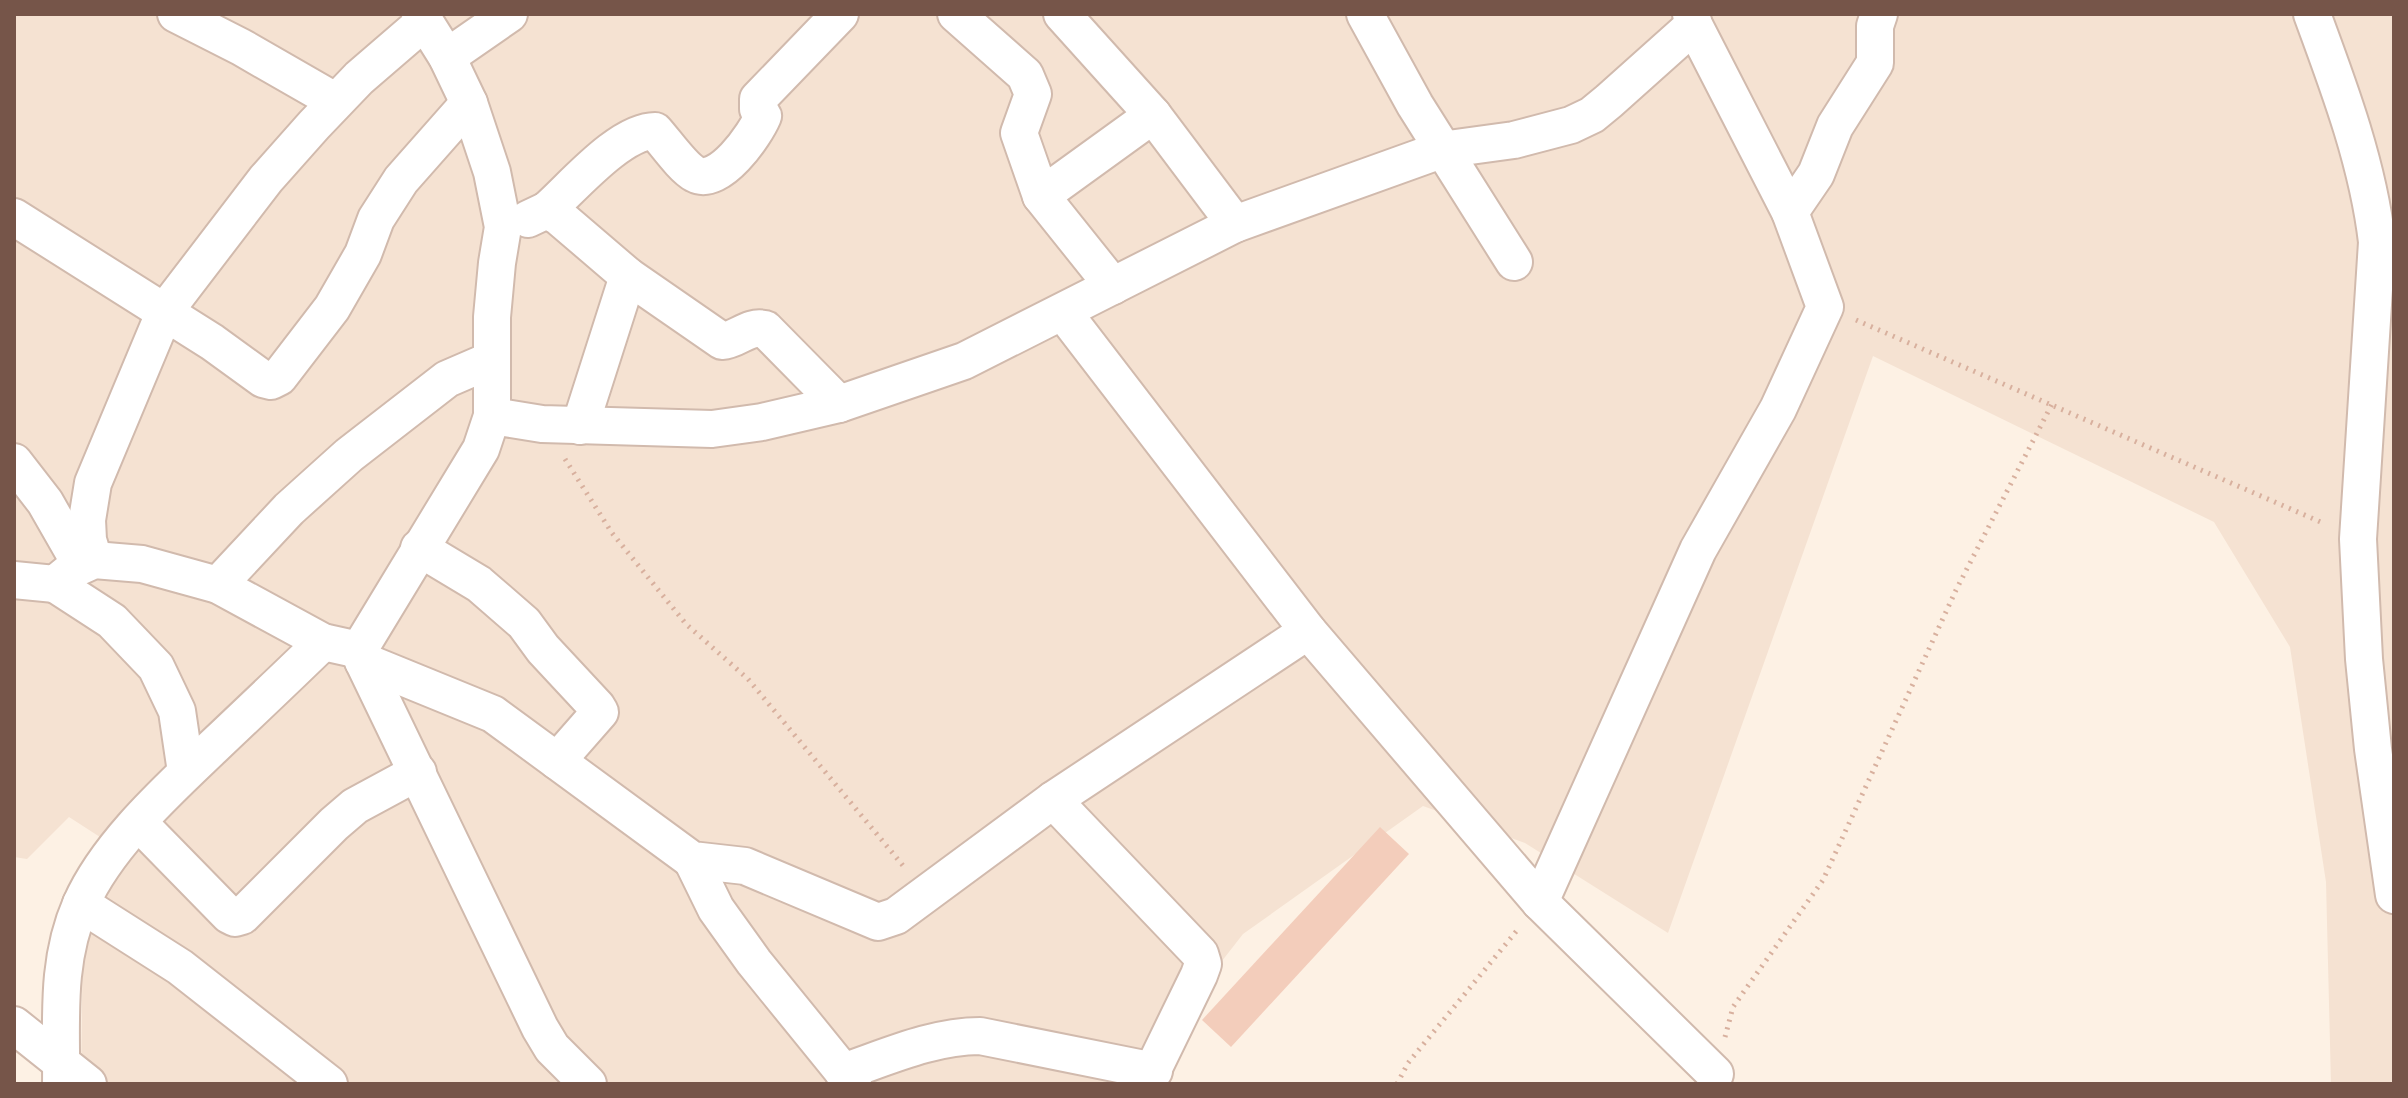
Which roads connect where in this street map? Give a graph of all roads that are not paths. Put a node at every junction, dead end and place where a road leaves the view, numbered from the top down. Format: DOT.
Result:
graph roads {
  1 [pos="176,14"];
  2 [pos="509,14"];
  3 [pos="840,14"];
  4 [pos="956,14"];
  5 [pos="1062,14"];
  6 [pos="1365,14"];
  7 [pos="1879,14"];
  8 [pos="2312,14"];
  9 [pos="422,18"];
  10 [pos="1692,20"];
  11 [pos="447,57"];
  12 [pos="335,101"];
  13 [pos="469,103"];
  14 [pos="1153,115"];
  15 [pos="1441,150"];
  16 [pos="1041,196"];
  17 [pos="547,210"];
  18 [pos="1790,212"];
  19 [pos="14,217"];
  20 [pos="1235,224"];
  21 [pos="503,227"];
  22 [pos="1514,262"];
  23 [pos="628,276"];
  24 [pos="1113,286"];
  25 [pos="165,311"];
  26 [pos="1063,312"];
  27 [pos="491,360"];
  28 [pos="839,404"];
  29 [pos="492,416"];
  30 [pos="580,426"];
  31 [pos="14,462"];
  32 [pos="419,548"];
  33 [pos="77,570"];
  34 [pos="14,580"];
  35 [pos="218,585"];
  36 [pos="1308,631"];
  37 [pos="323,642"];
  38 [pos="361,656"];
  39 [pos="557,761"];
  40 [pos="186,772"];
  41 [pos="418,772"];
  42 [pos="1053,800"];
  43 [pos="138,822"];
  44 [pos="692,860"];
  45 [pos="2394,895"];
  46 [pos="1540,902"];
  47 [pos="81,904"];
  48 [pos="14,1025"];
  49 [pos="61,1072"];
  50 [pos="1715,1074"];
  51 [pos="1150,1077"];
  52 [pos="848,1078"];
  53 [pos="88,1084"];
  54 [pos="329,1084"];
  55 [pos="588,1084"];
  1 -- 12 [label="street"];
  2 -- 11 [label="street"];
  3 -- 17 [label="street"];
  4 -- 16 [label="street"];
  5 -- 14 [label="street"];
  6 -- 15 [label="street"];
  7 -- 18 [label="street"];
  8 -- 45 [label="street"];
  9 -- 11 [label="street"];
  9 -- 12 [label="street"];
  10 -- 15 [label="street"];
  10 -- 18 [label="street"];
  11 -- 13 [label="street"];
  12 -- 25 [label="street"];
  13 -- 21 [label="street"];
  13 -- 25 [label="street"];
  14 -- 16 [label="street"];
  14 -- 20 [label="street"];
  15 -- 20 [label="street"];
  15 -- 22 [label="street"];
  16 -- 24 [label="street"];
  17 -- 21 [label="street"];
  17 -- 23 [label="street"];
  18 -- 46 [label="street"];
  19 -- 25 [label="street"];
  20 -- 24 [label="street"];
  21 -- 27 [label="street"];
  23 -- 28 [label="street"];
  23 -- 30 [label="street"];
  24 -- 26 [label="street"];
  25 -- 33 [label="street"];
  26 -- 28 [label="street"];
  26 -- 36 [label="street"];
  27 -- 29 [label="street"];
  27 -- 35 [label="street"];
  28 -- 30 [label="street"];
  29 -- 30 [label="street"];
  29 -- 32 [label="street"];
  31 -- 33 [label="street"];
  32 -- 38 [label="street"];
  32 -- 39 [label="street"];
  33 -- 34 [label="street"];
  33 -- 35 [label="street"];
  33 -- 40 [label="street"];
  35 -- 37 [label="street"];
  36 -- 42 [label="street"];
  36 -- 46 [label="street"];
  37 -- 38 [label="street"];
  37 -- 40 [label="street"];
  38 -- 39 [label="street"];
  38 -- 41 [label="street"];
  39 -- 44 [label="street"];
  40 -- 43 [label="street"];
  41 -- 43 [label="street"];
  41 -- 55 [label="street"];
  42 -- 44 [label="street"];
  42 -- 51 [label="street"];
  43 -- 47 [label="street"];
  44 -- 52 [label="street"];
  46 -- 50 [label="street"];
  47 -- 49 [label="street"];
  47 -- 54 [label="street"];
  48 -- 49 [label="street"];
  49 -- 53 [label="street"];
  51 -- 52 [label="street"];
}
